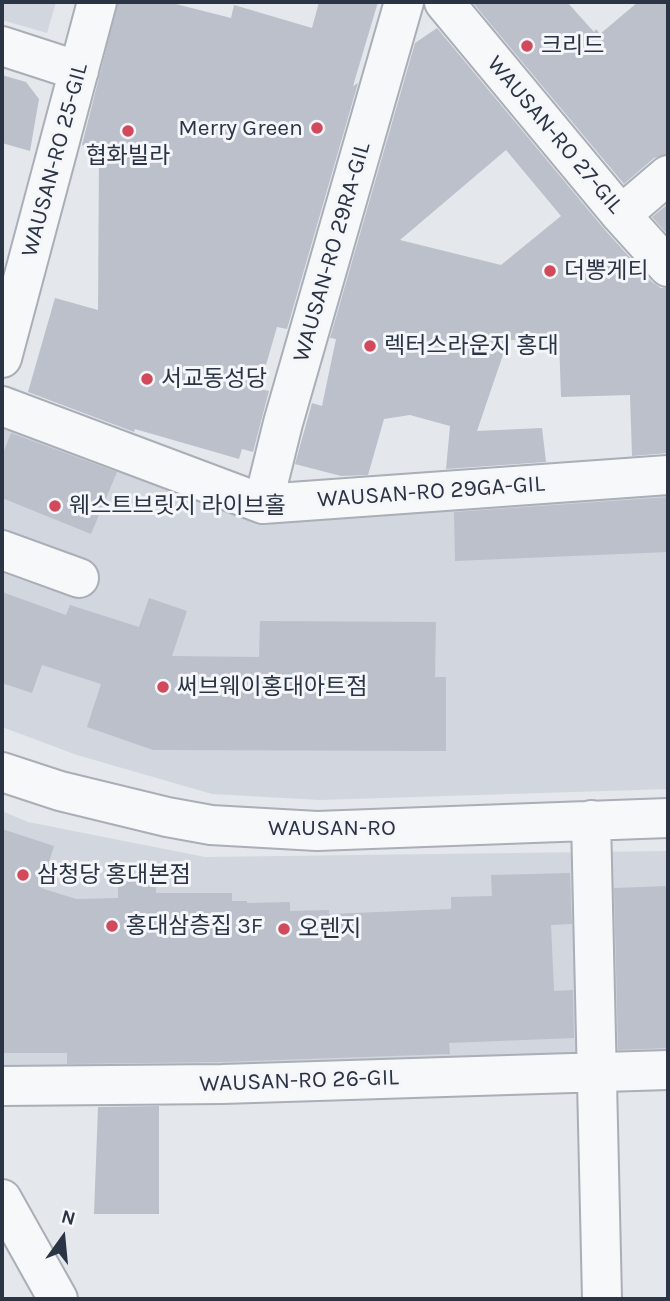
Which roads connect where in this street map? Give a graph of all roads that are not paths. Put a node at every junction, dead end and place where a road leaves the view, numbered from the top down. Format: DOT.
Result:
graph roads {
  1 [pos="97,2"];
  2 [pos="404,2"];
  3 [pos="444,2"];
  4 [pos="2,46"];
  5 [pos="79,71"];
  6 [pos="668,175"];
  7 [pos="621,215"];
  8 [pos="668,267"];
  9 [pos="2,358"];
  10 [pos="2,406"];
  11 [pos="668,475"];
  12 [pos="263,504"];
  13 [pos="2,550"];
  14 [pos="79,578"];
  15 [pos="2,772"];
  16 [pos="668,818"];
  17 [pos="591,820"];
  18 [pos="668,1070"];
  19 [pos="596,1073"];
  20 [pos="2,1086"];
  21 [pos="2,1199"];
  22 [pos="58,1299"];
  23 [pos="602,1299"];
  1 -- 5 [label="street, WAUSAN-RO 25-GIL"];
  2 -- 12 [label="street, WAUSAN-RO 29RA-GIL"];
  3 -- 7 [label="street, WAUSAN-RO 27-GIL"];
  4 -- 5 [label="street"];
  5 -- 9 [label="street, WAUSAN-RO 25-GIL"];
  6 -- 7 [label="street"];
  7 -- 8 [label="street, WAUSAN-RO 27-GIL"];
  10 -- 12 [label="street, WAUSAN-RO 29GA-GIL"];
  11 -- 12 [label="street, WAUSAN-RO 29GA-GIL"];
  13 -- 14 [label="street"];
  15 -- 17 [label="street, WAUSAN-RO"];
  16 -- 17 [label="street, WAUSAN-RO"];
  17 -- 19 [label="street"];
  18 -- 19 [label="street, WAUSAN-RO 26-GIL"];
  19 -- 20 [label="street, WAUSAN-RO 26-GIL"];
  19 -- 23 [label="street"];
  21 -- 22 [label="street"];
}
